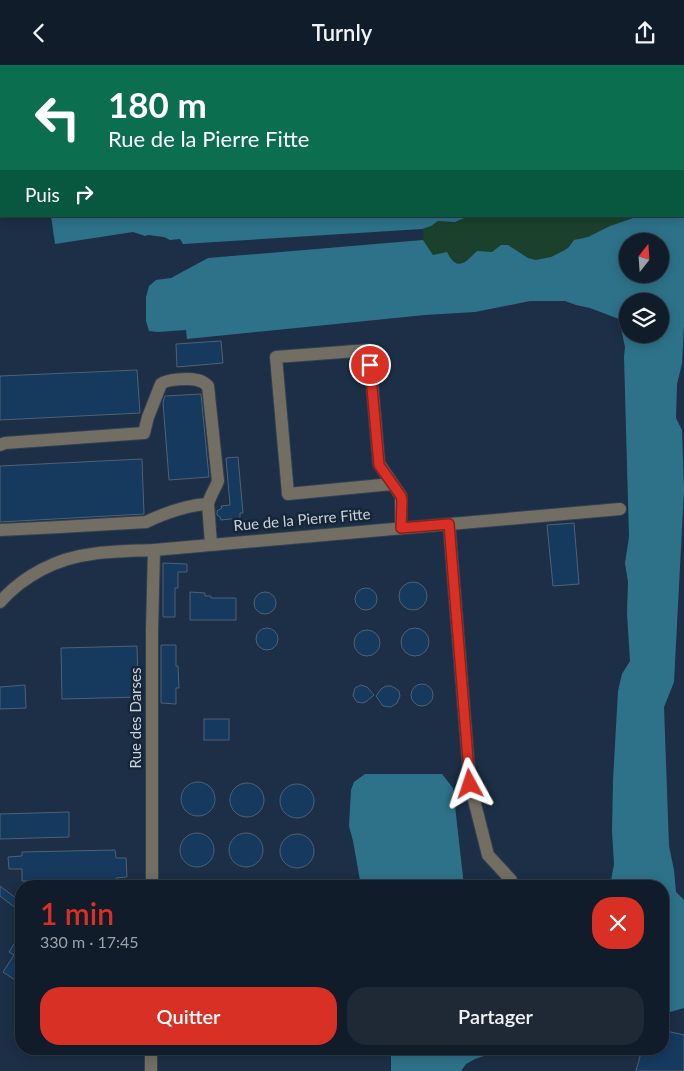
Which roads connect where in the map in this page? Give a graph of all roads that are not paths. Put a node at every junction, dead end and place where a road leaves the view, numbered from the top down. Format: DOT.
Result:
graph roads {
  1 [pos="0,445"];
  2 [pos="392,484"];
  3 [pos="208,504"];
  4 [pos="620,509"];
  5 [pos="449,524"];
  6 [pos="401,528"];
  7 [pos="0,530"];
  8 [pos="211,544"];
  9 [pos="154,550"];
  10 [pos="0,602"];
  11 [pos="152,880"];
  12 [pos="511,880"];
  13 [pos="151,1055"];
  14 [pos="151,1071"];
  1 -- 3 [label="street"];
  2 -- 2 [label="street"];
  2 -- 6 [label="street"];
  3 -- 7 [label="street"];
  3 -- 8 [label="street"];
  4 -- 5 [label="street, Rue de la Pierre Fitte"];
  5 -- 6 [label="street, Rue de la Pierre Fitte"];
  5 -- 12 [label="street"];
  6 -- 8 [label="street, Rue de la Pierre Fitte"];
  8 -- 9 [label="street, Rue de la Pierre Fitte"];
  9 -- 10 [label="street, Rue de la Pierre Fitte"];
  9 -- 11 [label="street, Rue des Darses"];
  13 -- 14 [label="street"];
}
